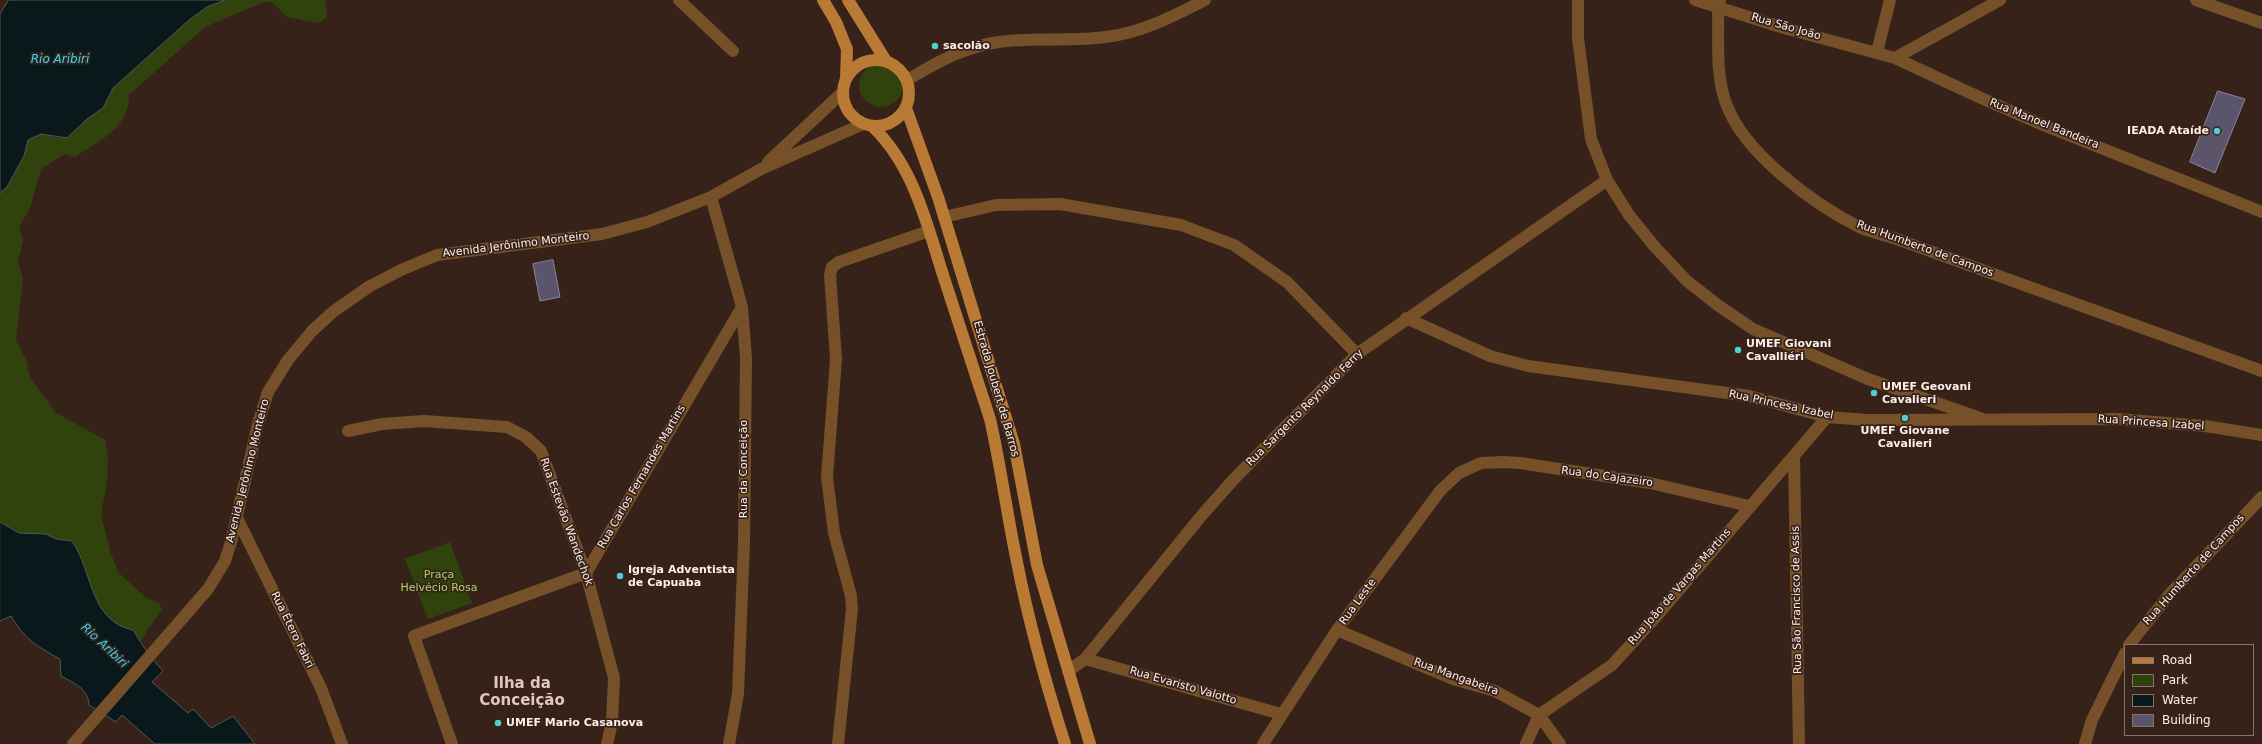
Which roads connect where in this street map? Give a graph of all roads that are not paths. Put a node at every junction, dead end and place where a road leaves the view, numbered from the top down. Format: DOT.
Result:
graph roads {
  1 [pos="679,0"];
  2 [pos="824,0"];
  3 [pos="848,0"];
  4 [pos="1205,0"];
  5 [pos="1578,0"];
  6 [pos="1695,0"];
  7 [pos="1890,0"];
  8 [pos="2000,0"];
  9 [pos="2196,0"];
  10 [pos="1719,3"];
  11 [pos="2262,23"];
  12 [pos="732,51"];
  13 [pos="1877,52"];
  14 [pos="1895,58"];
  15 [pos="886,61"];
  16 [pos="846,79"];
  17 [pos="907,80"];
  18 [pos="842,92"];
  19 [pos="906,108"];
  20 [pos="867,125"];
  21 [pos="761,169"];
  22 [pos="1607,180"];
  23 [pos="711,197"];
  24 [pos="2262,212"];
  25 [pos="944,217"];
  26 [pos="929,231"];
  27 [pos="742,306"];
  28 [pos="1406,318"];
  29 [pos="1356,354"];
  30 [pos="2262,371"];
  31 [pos="1827,416"];
  32 [pos="1989,421"];
  33 [pos="348,431"];
  34 [pos="2262,435"];
  35 [pos="1794,456"];
  36 [pos="1465,470"];
  37 [pos="2262,497"];
  38 [pos="1749,506"];
  39 [pos="237,518"];
  40 [pos="586,573"];
  41 [pos="1337,630"];
  42 [pos="2130,644"];
  43 [pos="2124,655"];
  44 [pos="1085,658"];
  45 [pos="1068,671"];
  46 [pos="1281,714"];
  47 [pos="1539,716"];
  48 [pos="73,744"];
  49 [pos="342,744"];
  50 [pos="452,744"];
  51 [pos="607,744"];
  52 [pos="729,744"];
  53 [pos="838,744"];
  54 [pos="1065,744"];
  55 [pos="1090,744"];
  56 [pos="1263,744"];
  57 [pos="1526,744"];
  58 [pos="1560,744"];
  59 [pos="1799,744"];
  60 [pos="2085,744"];
  1 -- 12 [label="street"];
  2 -- 16 [label="main road"];
  3 -- 15 [label="main road"];
  4 -- 17 [label="street"];
  5 -- 22 [label="street"];
  6 -- 10 [label="street, Rua São João"];
  7 -- 13 [label="street"];
  8 -- 14 [label="street"];
  9 -- 11 [label="street"];
  10 -- 13 [label="street, Rua São João"];
  10 -- 30 [label="street, Rua Humberto de Campos"];
  13 -- 14 [label="street, Rua Manoel Bandeira"];
  14 -- 24 [label="street, Rua Manoel Bandeira"];
  15 -- 16 [label="main road"];
  15 -- 17 [label="main road"];
  16 -- 18 [label="main road"];
  17 -- 19 [label="main road"];
  18 -- 20 [label="main road"];
  18 -- 21 [label="street, Avenida Jerônimo Monteiro"];
  19 -- 20 [label="main road"];
  19 -- 25 [label="main road, Estrada Joubert de Barros"];
  20 -- 21 [label="street, Avenida Jerônimo Monteiro"];
  20 -- 26 [label="main road, Estrada Joubert de Barros"];
  21 -- 23 [label="street, Avenida Jerônimo Monteiro"];
  22 -- 28 [label="street, Rua Sargento Reynaldo Ferry"];
  22 -- 32 [label="street"];
  23 -- 27 [label="street, Rua da Conceição"];
  23 -- 39 [label="street, Avenida Jerônimo Monteiro"];
  25 -- 29 [label="street"];
  25 -- 45 [label="main road, Estrada Joubert de Barros"];
  26 -- 53 [label="street"];
  26 -- 54 [label="main road, Estrada Joubert de Barros"];
  27 -- 40 [label="street, Rua Carlos Fernandes Martins"];
  27 -- 52 [label="street, Rua da Conceição"];
  28 -- 29 [label="street, Rua Sargento Reynaldo Ferry"];
  28 -- 31 [label="street, Rua Princesa Izabel"];
  29 -- 44 [label="street, Rua Sargento Reynaldo Ferry"];
  31 -- 32 [label="street, Rua Princesa Izabel"];
  31 -- 35 [label="street, Rua João de Vargas Martins"];
  32 -- 34 [label="street, Rua Princesa Izabel"];
  33 -- 40 [label="street, Rua Estevão Wandechok"];
  35 -- 38 [label="street, Rua João de Vargas Martins"];
  35 -- 59 [label="street, Rua São Francisco de Assis"];
  36 -- 38 [label="street, Rua do Cajazeiro"];
  36 -- 41 [label="street, Rua Leste"];
  37 -- 42 [label="street, Rua Humberto de Campos"];
  38 -- 47 [label="street, Rua João de Vargas Martins"];
  39 -- 48 [label="street, Avenida Jerônimo Monteiro"];
  39 -- 49 [label="street, Rua Étero Fabri"];
  40 -- 50 [label="street"];
  40 -- 51 [label="street, Rua Estevão Wandechok"];
  41 -- 46 [label="street, Rua Leste"];
  41 -- 47 [label="street, Rua Mangabeira"];
  43 -- 60 [label="street"];
  44 -- 45 [label="street, Rua Sargento Reynaldo Ferry"];
  44 -- 46 [label="street, Rua Evaristo Valotto"];
  45 -- 55 [label="main road, Estrada Joubert de Barros"];
  46 -- 56 [label="street, Rua Leste"];
  47 -- 57 [label="street"];
  47 -- 58 [label="street, Rua Mangabeira"];
}
